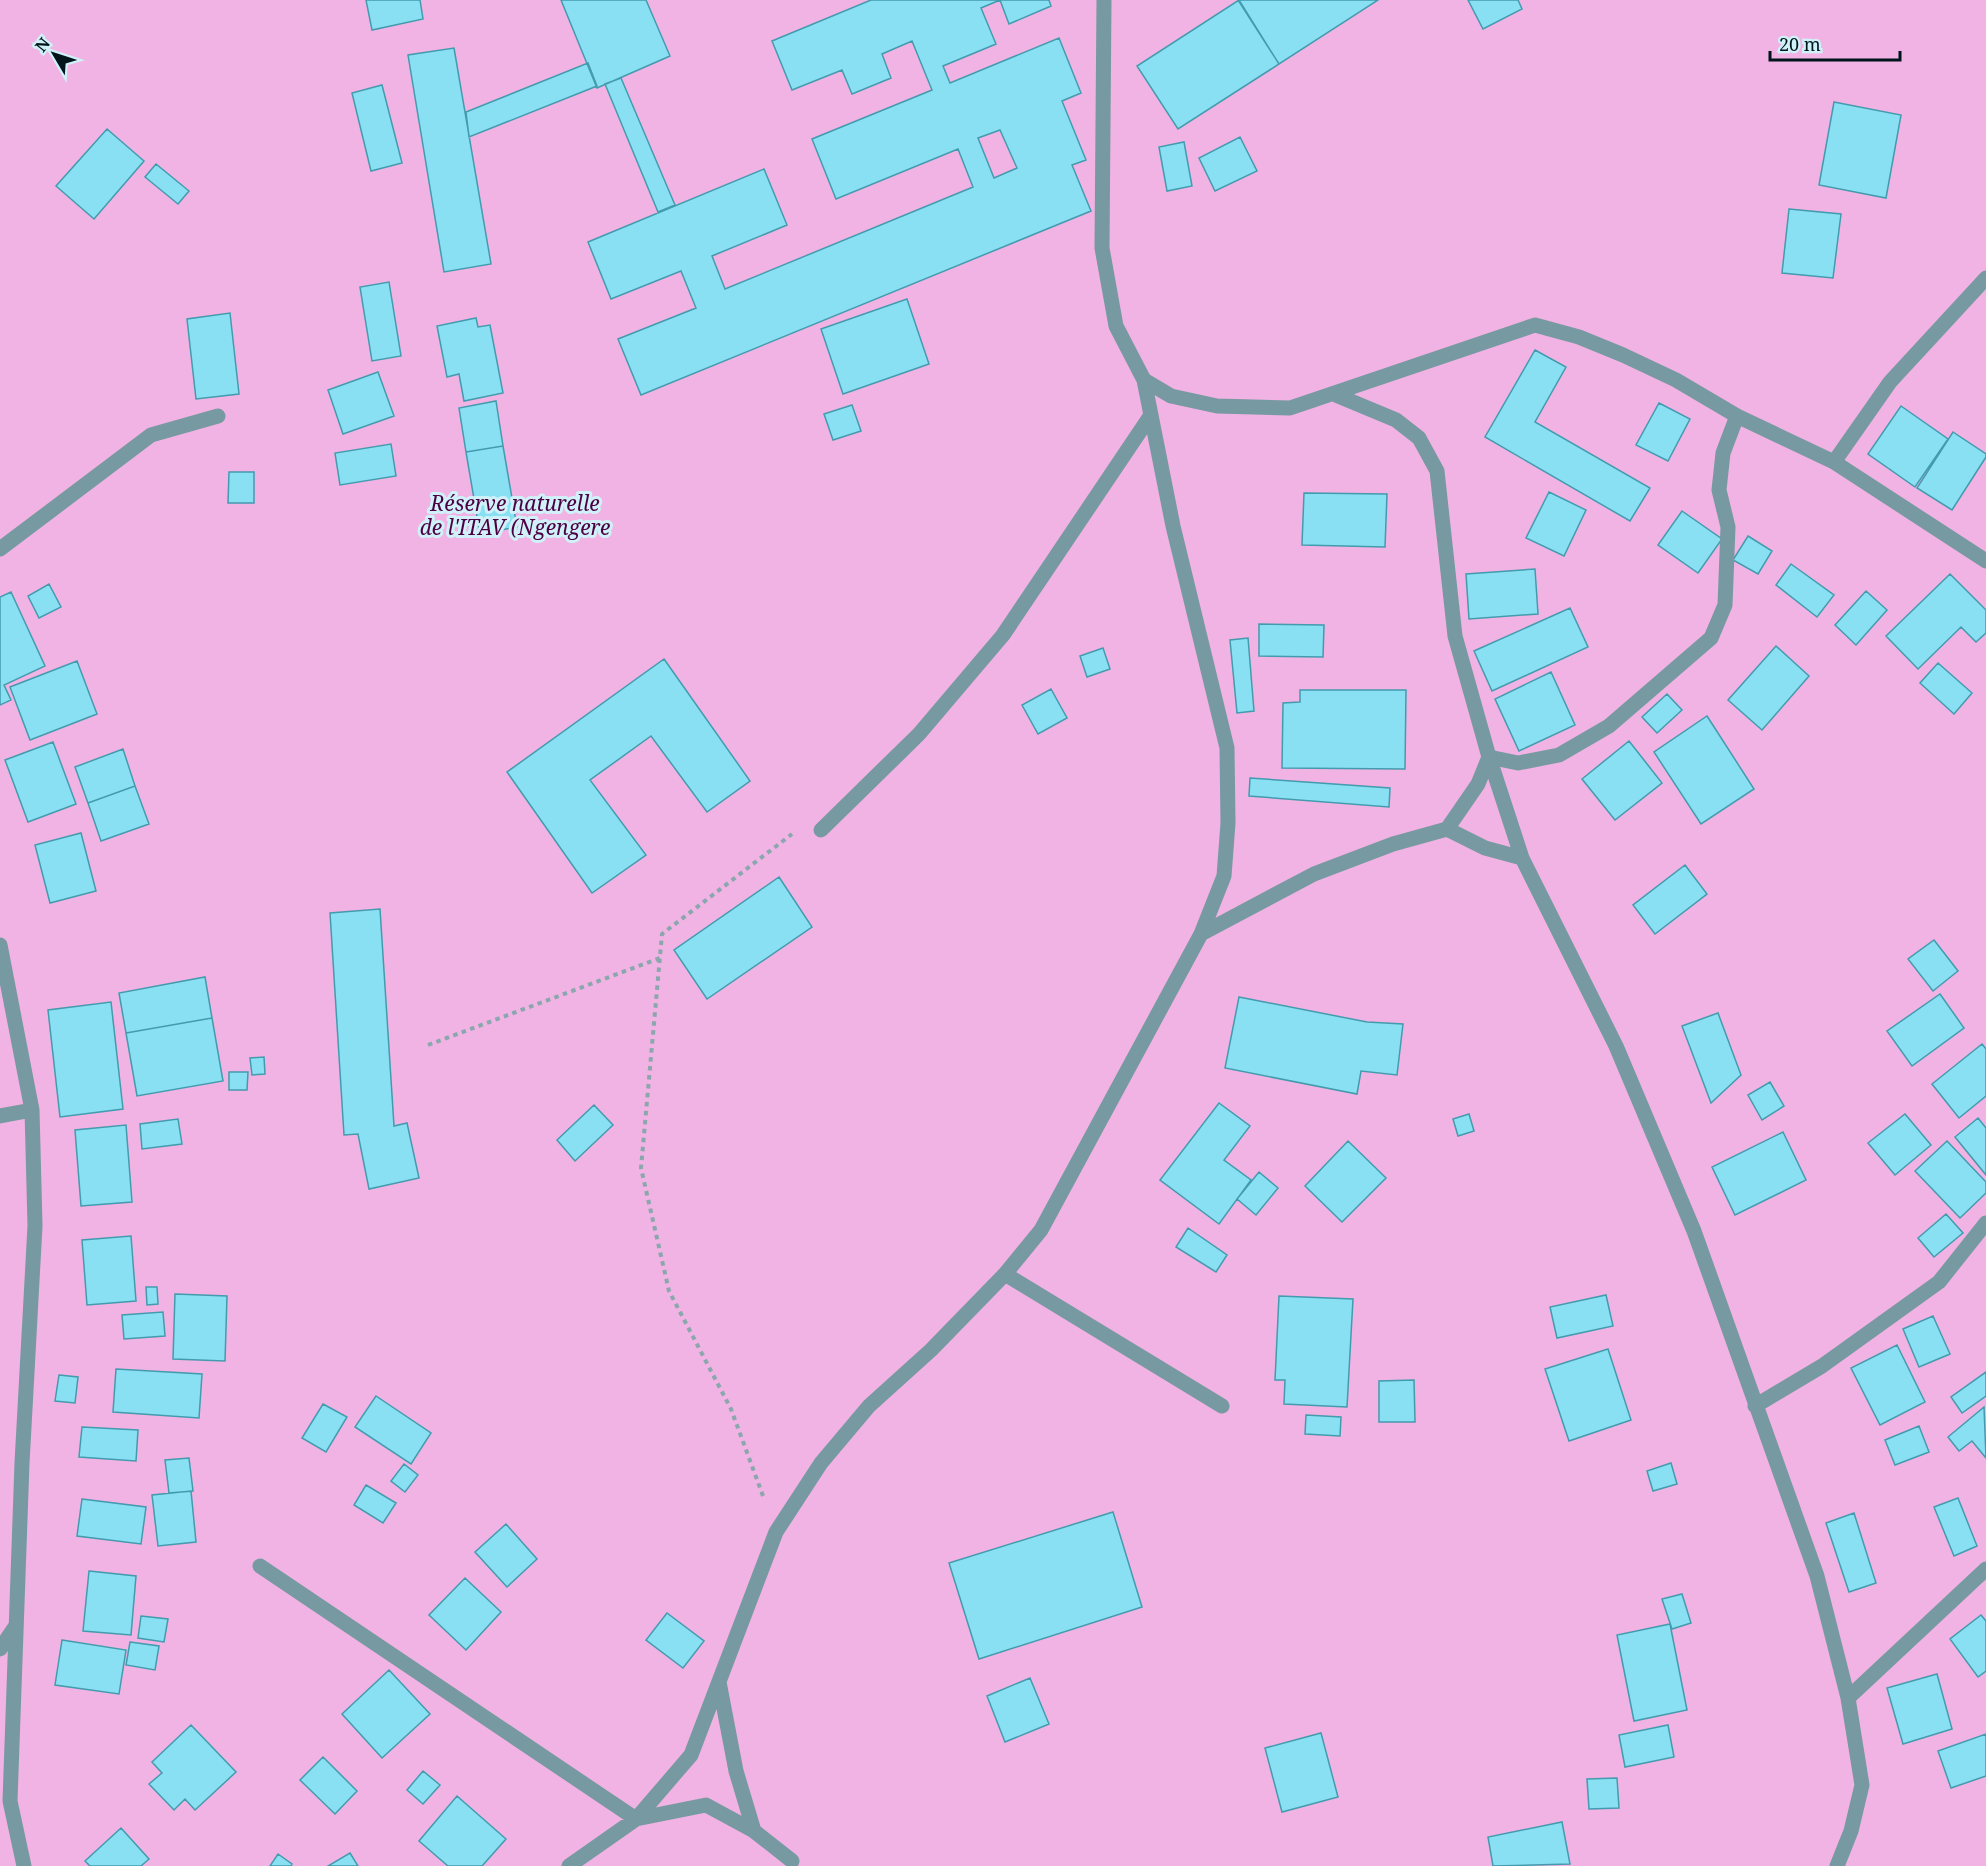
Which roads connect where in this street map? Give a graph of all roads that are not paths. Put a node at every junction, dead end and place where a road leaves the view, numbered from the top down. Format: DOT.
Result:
graph roads {
  1 [pos="1104,0"];
  2 [pos="1986,278"];
  3 [pos="1144,380"];
  4 [pos="1336,394"];
  5 [pos="1151,415"];
  6 [pos="218,416"];
  7 [pos="1737,416"];
  8 [pos="1834,462"];
  9 [pos="0,549"];
  10 [pos="1986,561"];
  11 [pos="1489,757"];
  12 [pos="1447,829"];
  13 [pos="821,830"];
  14 [pos="1522,858"];
  15 [pos="1201,934"];
  16 [pos="0,945"];
  17 [pos="32,1110"];
  18 [pos="0,1116"];
  19 [pos="1986,1223"];
  20 [pos="1005,1274"];
  21 [pos="1222,1406"];
  22 [pos="1755,1406"];
  23 [pos="260,1566"];
  24 [pos="1986,1569"];
  25 [pos="7,1629"];
  26 [pos="0,1649"];
  27 [pos="719,1680"];
  28 [pos="1848,1698"];
  29 [pos="636,1819"];
  30 [pos="754,1831"];
  31 [pos="792,1862"];
  32 [pos="24,1866"];
  33 [pos="569,1866"];
  34 [pos="1837,1866"];
  1 -- 3 [label="street"];
  2 -- 8 [label="street"];
  3 -- 4 [label="street"];
  3 -- 5 [label="street"];
  4 -- 7 [label="street"];
  4 -- 11 [label="street"];
  5 -- 13 [label="street"];
  5 -- 15 [label="street"];
  6 -- 9 [label="street"];
  7 -- 8 [label="street"];
  7 -- 11 [label="street"];
  8 -- 10 [label="street"];
  11 -- 12 [label="street"];
  11 -- 14 [label="street"];
  12 -- 14 [label="street"];
  12 -- 15 [label="street"];
  14 -- 22 [label="street"];
  15 -- 20 [label="street"];
  16 -- 17 [label="street"];
  17 -- 18 [label="street"];
  17 -- 25 [label="street"];
  19 -- 22 [label="street"];
  20 -- 21 [label="street"];
  20 -- 27 [label="street"];
  22 -- 28 [label="street"];
  23 -- 29 [label="street"];
  24 -- 28 [label="street"];
  25 -- 26 [label="street"];
  25 -- 32 [label="street"];
  27 -- 29 [label="street"];
  27 -- 30 [label="street"];
  28 -- 34 [label="street"];
  29 -- 30 [label="street"];
  29 -- 33 [label="street"];
  30 -- 31 [label="street"];
}
